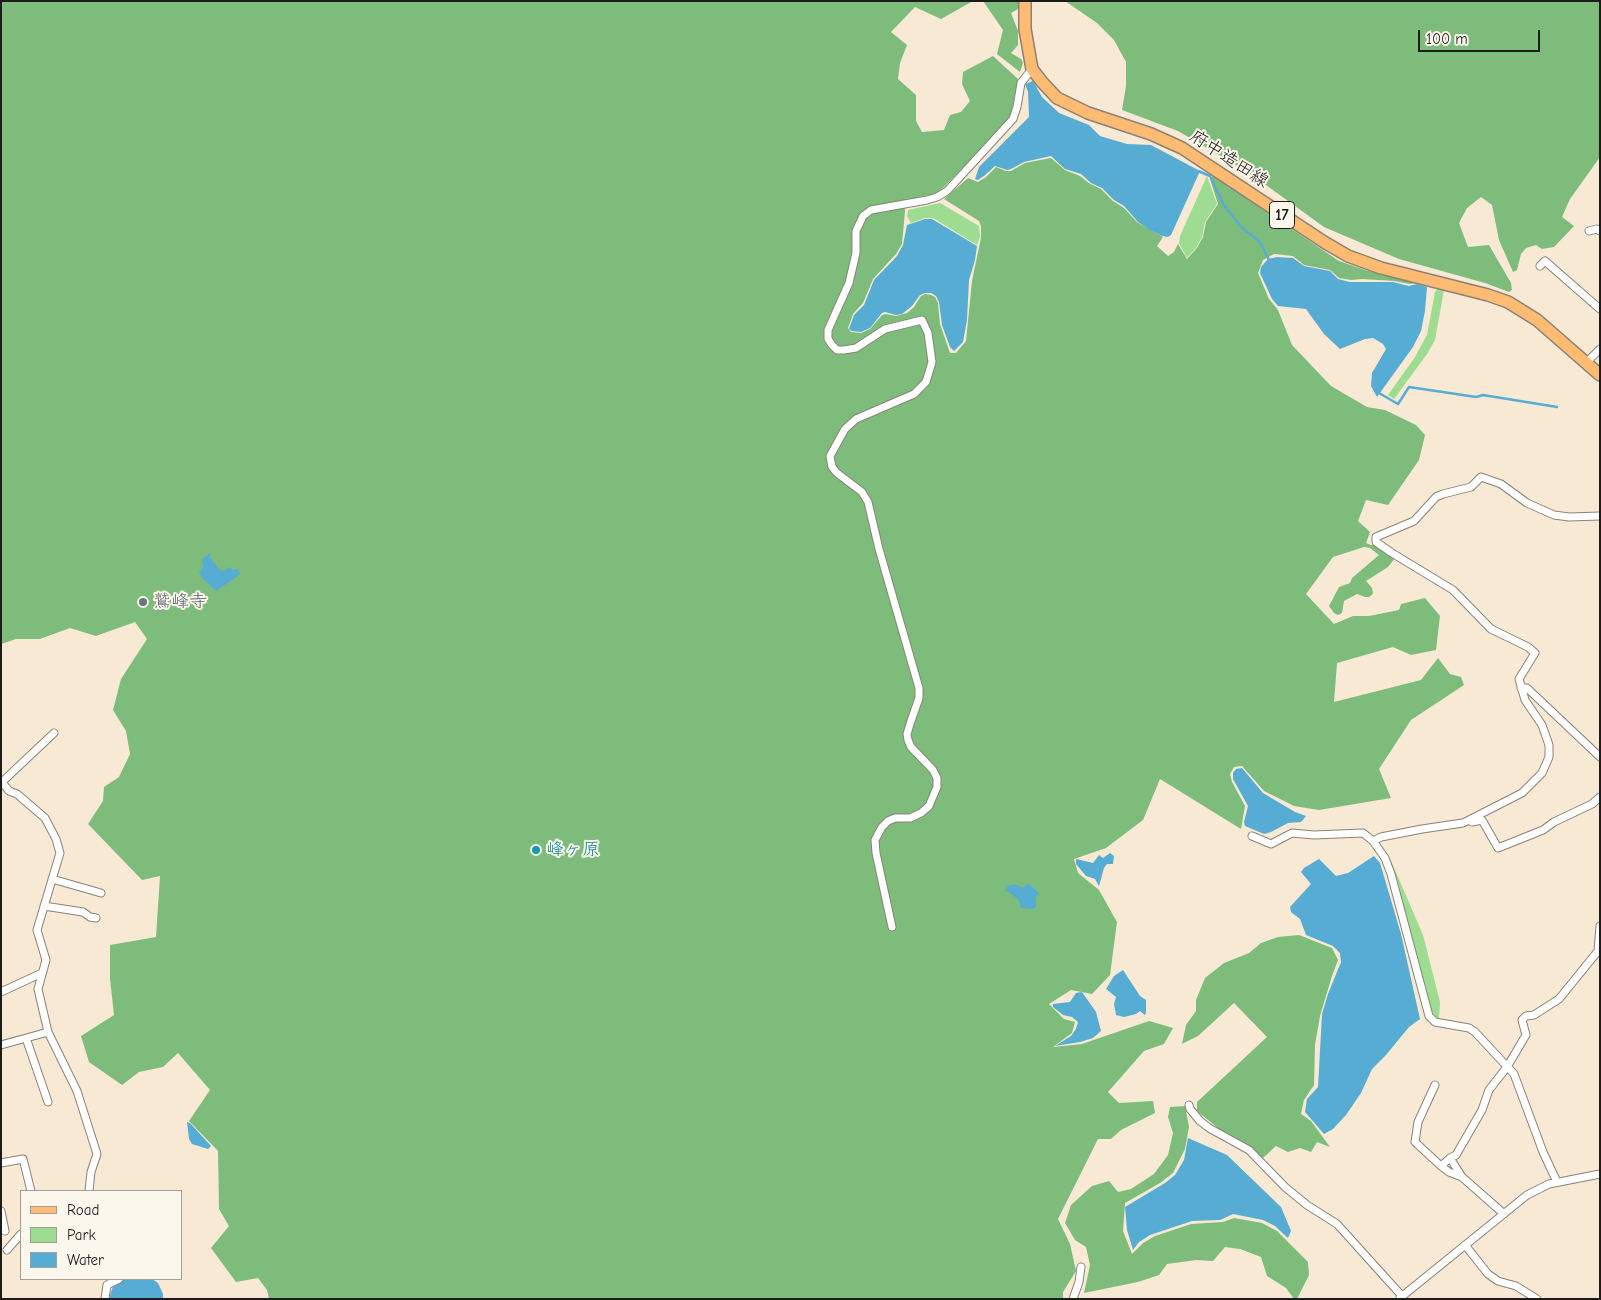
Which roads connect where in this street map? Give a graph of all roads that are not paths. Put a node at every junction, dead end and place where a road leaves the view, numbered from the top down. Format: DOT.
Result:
graph roads {
  1 [pos="1025,1"];
  2 [pos="1032,69"];
  3 [pos="1589,231"];
  4 [pos="1600,231"];
  5 [pos="1540,266"];
  6 [pos="1600,309"];
  7 [pos="1600,349"];
  8 [pos="1585,364"];
  9 [pos="1600,375"];
  10 [pos="1600,516"];
  11 [pos="1522,688"];
  12 [pos="54,733"];
  13 [pos="1600,758"];
  14 [pos="2,781"];
  15 [pos="1600,797"];
  16 [pos="1464,823"];
  17 [pos="1252,836"];
  18 [pos="1373,841"];
  19 [pos="52,879"];
  20 [pos="101,893"];
  21 [pos="44,906"];
  22 [pos="96,918"];
  23 [pos="1600,926"];
  24 [pos="892,927"];
  25 [pos="42,972"];
  26 [pos="1,992"];
  27 [pos="48,1032"];
  28 [pos="26,1038"];
  29 [pos="1,1045"];
  30 [pos="1507,1067"];
  31 [pos="1435,1086"];
  32 [pos="48,1102"];
  33 [pos="1189,1105"];
  34 [pos="1450,1158"];
  35 [pos="1,1163"];
  36 [pos="1440,1166"];
  37 [pos="1600,1174"];
  38 [pos="1462,1177"];
  39 [pos="1558,1182"];
  40 [pos="30,1190"];
  41 [pos="89,1190"];
  42 [pos="1,1211"];
  43 [pos="1504,1214"];
  44 [pos="5,1232"];
  45 [pos="20,1235"];
  46 [pos="1465,1245"];
  47 [pos="7,1250"];
  48 [pos="1081,1266"];
  49 [pos="117,1280"];
  50 [pos="1401,1297"];
  51 [pos="105,1299"];
  52 [pos="1073,1299"];
  53 [pos="1537,1299"];
  1 -- 2 [label="main road, 府中造田線 / 17"];
  2 -- 8 [label="main road, 府中造田線 / 17"];
  2 -- 24 [label="street"];
  3 -- 4 [label="street"];
  5 -- 6 [label="street"];
  7 -- 8 [label="street"];
  8 -- 9 [label="main road, 府中造田線 / 17"];
  10 -- 11 [label="street"];
  11 -- 13 [label="street"];
  11 -- 16 [label="street"];
  12 -- 14 [label="street"];
  14 -- 19 [label="street"];
  15 -- 16 [label="street"];
  16 -- 18 [label="street"];
  17 -- 18 [label="street"];
  18 -- 30 [label="street"];
  19 -- 20 [label="street"];
  19 -- 21 [label="street"];
  21 -- 22 [label="street"];
  21 -- 25 [label="street"];
  23 -- 30 [label="street"];
  25 -- 26 [label="street"];
  25 -- 27 [label="street"];
  27 -- 28 [label="street"];
  27 -- 41 [label="street"];
  28 -- 29 [label="street"];
  28 -- 32 [label="street"];
  30 -- 34 [label="street"];
  30 -- 39 [label="street"];
  31 -- 36 [label="street"];
  33 -- 50 [label="street"];
  34 -- 36 [label="street"];
  34 -- 38 [label="street"];
  35 -- 40 [label="street"];
  36 -- 38 [label="street"];
  37 -- 39 [label="street"];
  38 -- 43 [label="street"];
  39 -- 43 [label="street"];
  42 -- 44 [label="street"];
  43 -- 46 [label="street"];
  45 -- 47 [label="street"];
  46 -- 50 [label="street"];
  46 -- 53 [label="street"];
  48 -- 52 [label="street"];
  49 -- 51 [label="street"];
}
